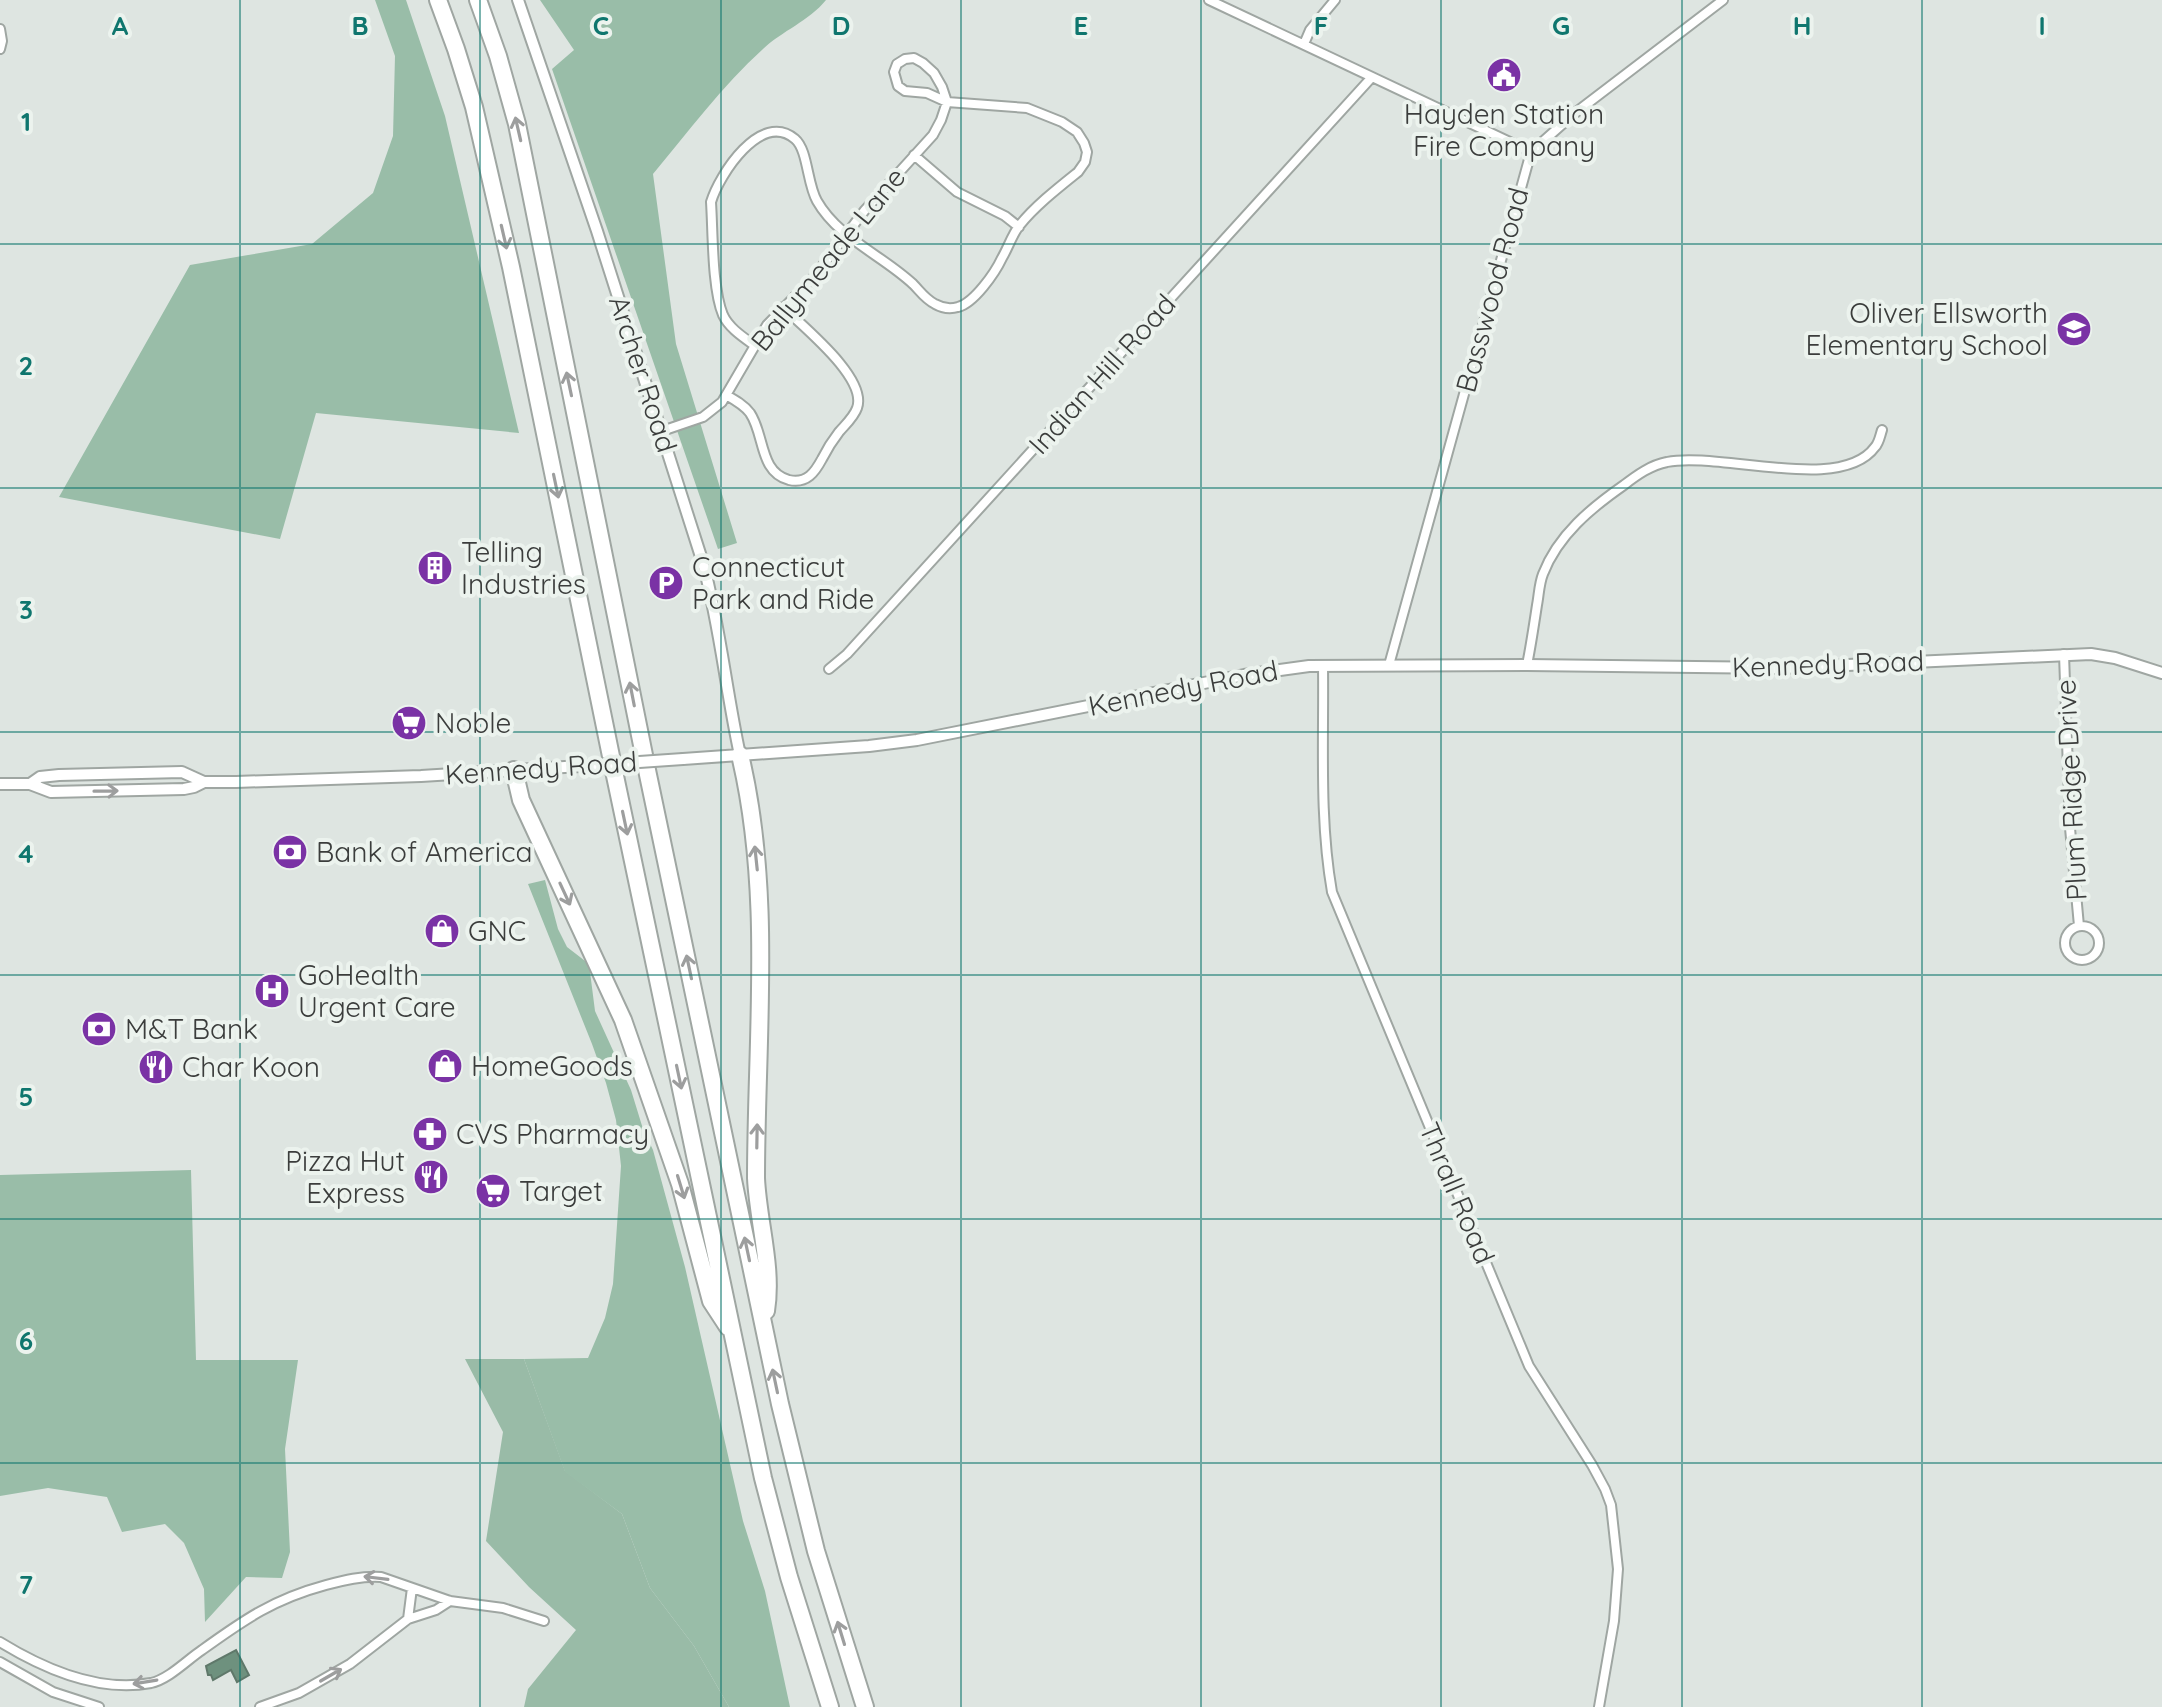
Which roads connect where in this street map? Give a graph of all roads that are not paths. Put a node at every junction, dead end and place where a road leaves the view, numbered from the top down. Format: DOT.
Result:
graph roads {
  1 [pos="438,0"];
  2 [pos="478,0"];
  3 [pos="518,0"];
  4 [pos="1209,0"];
  5 [pos="1335,0"];
  6 [pos="1723,0"];
  7 [pos="0,29"];
  8 [pos="1304,44"];
  9 [pos="0,49"];
  10 [pos="1372,77"];
  11 [pos="947,102"];
  12 [pos="1531,152"];
  13 [pos="914,155"];
  14 [pos="1019,227"];
  15 [pos="847,233"];
  16 [pos="783,307"];
  17 [pos="754,345"];
  18 [pos="726,395"];
  19 [pos="1882,430"];
  20 [pos="662,431"];
  21 [pos="2064,654"];
  22 [pos="1323,665"];
  23 [pos="1389,665"];
  24 [pos="1527,665"];
  25 [pos="829,669"];
  26 [pos="2162,673"];
  27 [pos="740,755"];
  28 [pos="514,770"];
  29 [pos="204,782"];
  30 [pos="0,784"];
  31 [pos="30,784"];
  32 [pos="2079,926"];
  33 [pos="763,1325"];
  34 [pos="731,1332"];
  35 [pos="412,1588"];
  36 [pos="450,1601"];
  37 [pos="408,1619"];
  38 [pos="544,1621"];
  39 [pos="0,1642"];
  40 [pos="0,1662"];
  41 [pos="99,1707"];
  42 [pos="260,1707"];
  43 [pos="830,1707"];
  44 [pos="865,1707"];
  45 [pos="1599,1707"];
  1 -- 34 [label="highway, one-way"];
  33 -- 2 [label="highway, one-way"];
  3 -- 20 [label="street, Archer Road"];
  4 -- 8 [label="street"];
  5 -- 8 [label="street"];
  6 -- 12 [label="street, Basswood Road"];
  7 -- 9 [label="street"];
  8 -- 10 [label="street"];
  10 -- 12 [label="street"];
  10 -- 25 [label="street, Indian Hill Road"];
  11 -- 11 [label="street"];
  11 -- 13 [label="street, Ballymeade Lane"];
  11 -- 14 [label="street"];
  12 -- 23 [label="street, Basswood Road"];
  13 -- 14 [label="street"];
  13 -- 15 [label="street, Ballymeade Lane"];
  14 -- 15 [label="street"];
  15 -- 16 [label="street, Ballymeade Lane"];
  15 -- 17 [label="street"];
  16 -- 17 [label="street, Ballymeade Lane"];
  16 -- 18 [label="street"];
  17 -- 18 [label="street, Ballymeade Lane"];
  18 -- 20 [label="street, Ballymeade Lane"];
  19 -- 24 [label="street"];
  20 -- 27 [label="street, Archer Road"];
  21 -- 24 [label="street, Kennedy Road"];
  21 -- 26 [label="street, Kennedy Road"];
  21 -- 32 [label="street, Plum Ridge Drive"];
  22 -- 23 [label="street, Kennedy Road"];
  22 -- 27 [label="street, Kennedy Road"];
  22 -- 45 [label="street, Thrall Road"];
  23 -- 24 [label="street, Kennedy Road"];
  27 -- 28 [label="street, Kennedy Road, bridge"];
  33 -- 27 [label="highway, one-way"];
  28 -- 29 [label="street, Kennedy Road"];
  28 -- 34 [label="highway, one-way"];
  31 -- 29 [label="street, Kennedy Road, one-way"];
  29 -- 31 [label="street, Kennedy Road"];
  30 -- 31 [label="street, Kennedy Road"];
  32 -- 32 [label="street, Plum Ridge Drive"];
  44 -- 33 [label="highway, one-way"];
  34 -- 43 [label="highway"];
  35 -- 36 [label="street"];
  35 -- 37 [label="street"];
  35 -- 39 [label="street, one-way"];
  36 -- 37 [label="street"];
  36 -- 38 [label="street"];
  42 -- 37 [label="street, one-way"];
  40 -- 41 [label="street"];
}
